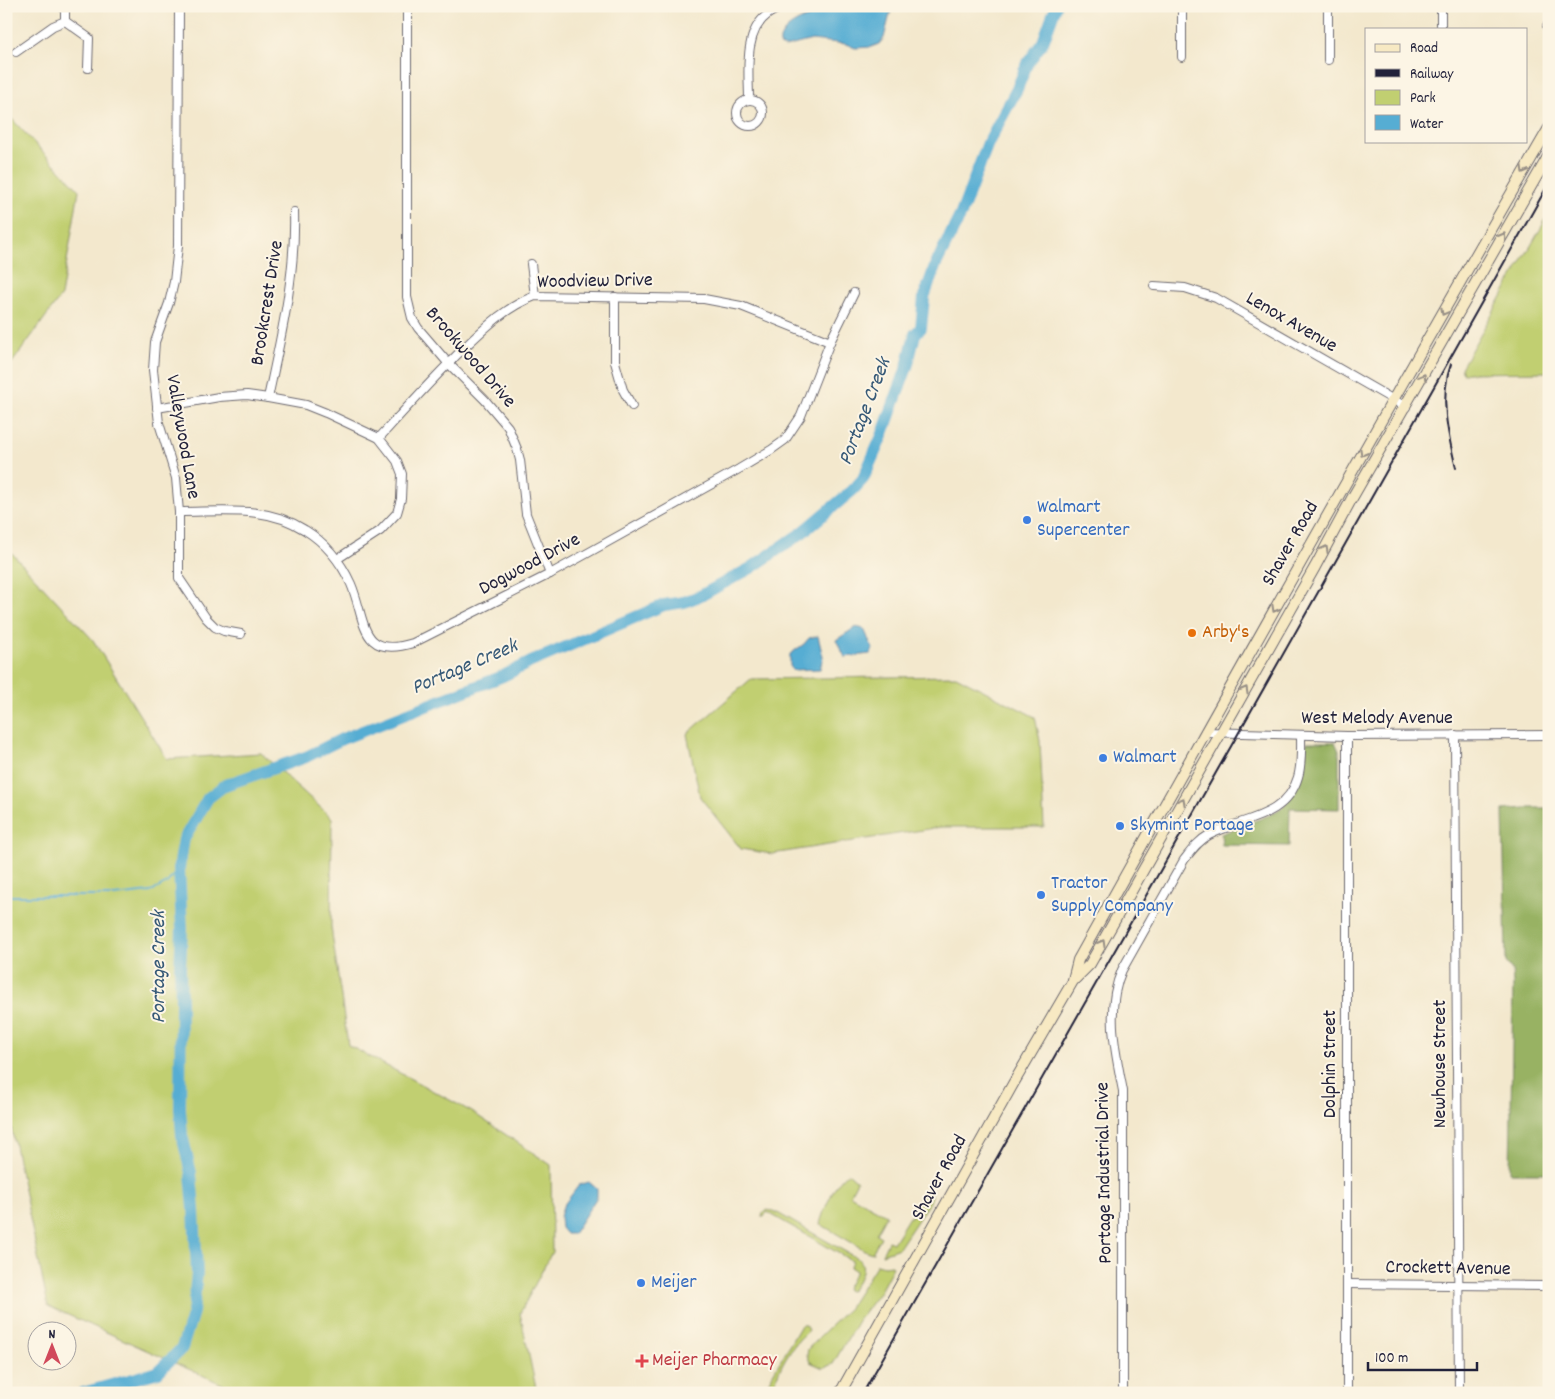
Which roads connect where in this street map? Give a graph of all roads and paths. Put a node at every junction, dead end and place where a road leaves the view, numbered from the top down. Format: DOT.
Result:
graph roads {
  1 [pos="65,6"];
  2 [pos="179,6"];
  3 [pos="407,6"];
  4 [pos="784,6"];
  5 [pos="1182,6"];
  6 [pos="1328,6"];
  7 [pos="1441,6"];
  8 [pos="65,21"];
  9 [pos="1441,28"];
  10 [pos="16,52"];
  11 [pos="1182,58"];
  12 [pos="1328,60"];
  13 [pos="88,68"];
  14 [pos="748,100"];
  15 [pos="1549,128"];
  16 [pos="1549,155"];
  17 [pos="294,212"];
  18 [pos="531,264"];
  19 [pos="1154,286"];
  20 [pos="854,293"];
  21 [pos="536,296"];
  22 [pos="615,297"];
  23 [pos="830,342"];
  24 [pos="448,364"];
  25 [pos="268,398"];
  26 [pos="1394,400"];
  27 [pos="632,406"];
  28 [pos="1406,407"];
  29 [pos="157,408"];
  30 [pos="379,438"];
  31 [pos="179,512"];
  32 [pos="337,559"];
  33 [pos="550,574"];
  34 [pos="241,634"];
  35 [pos="1205,732"];
  36 [pos="1221,733"];
  37 [pos="1301,735"];
  38 [pos="1455,735"];
  39 [pos="1549,735"];
  40 [pos="1347,736"];
  41 [pos="1073,981"];
  42 [pos="1347,1284"];
  43 [pos="1458,1285"];
  44 [pos="1549,1286"];
  45 [pos="840,1393"];
  46 [pos="1123,1393"];
  47 [pos="1347,1393"];
  48 [pos="1459,1393"];
  1 -- 8 [label="street"];
  2 -- 29 [label="street, Valleywood Lane"];
  3 -- 24 [label="street, Brookwood Drive"];
  4 -- 14 [label="street"];
  5 -- 11 [label="street"];
  6 -- 12 [label="street"];
  7 -- 9 [label="street"];
  8 -- 10 [label="street"];
  8 -- 13 [label="street"];
  15 -- 26 [label="main road, Shaver Road, one-way"];
  28 -- 16 [label="main road, Shaver Road, one-way"];
  17 -- 25 [label="street, Brookcrest Drive"];
  18 -- 21 [label="street"];
  19 -- 26 [label="street, Lenox Avenue"];
  20 -- 23 [label="street, Dogwood Drive"];
  21 -- 22 [label="street, Woodview Drive"];
  21 -- 24 [label="street, Woodview Drive"];
  22 -- 23 [label="street, Woodview Drive"];
  22 -- 27 [label="street"];
  23 -- 33 [label="street, Dogwood Drive"];
  24 -- 30 [label="street, Woodview Drive"];
  24 -- 33 [label="street, Brookwood Drive"];
  25 -- 29 [label="street"];
  25 -- 30 [label="street"];
  26 -- 28 [label="street, Lenox Avenue"];
  26 -- 35 [label="main road, Shaver Road, one-way"];
  36 -- 28 [label="main road, Shaver Road, one-way"];
  29 -- 31 [label="street, Valleywood Lane"];
  30 -- 32 [label="street"];
  31 -- 32 [label="street, Dogwood Drive"];
  31 -- 34 [label="street, Valleywood Lane"];
  32 -- 33 [label="street, Dogwood Drive"];
  35 -- 36 [label="street, West Melody Avenue"];
  35 -- 41 [label="main road, Shaver Road"];
  36 -- 37 [label="street, West Melody Avenue"];
  41 -- 36 [label="main road, Shaver Road, one-way"];
  37 -- 40 [label="street, West Melody Avenue"];
  37 -- 46 [label="street, Portage Industrial Drive"];
  38 -- 39 [label="street, West Melody Avenue"];
  38 -- 40 [label="street, West Melody Avenue"];
  38 -- 43 [label="street, Newhouse Street"];
  40 -- 42 [label="street, Dolphin Street"];
  41 -- 45 [label="main road, Shaver Road"];
  42 -- 43 [label="street, Crockett Avenue"];
  42 -- 47 [label="street, Dolphin Street"];
  43 -- 44 [label="street, Crockett Avenue"];
  43 -- 48 [label="street, Newhouse Street"];
}
